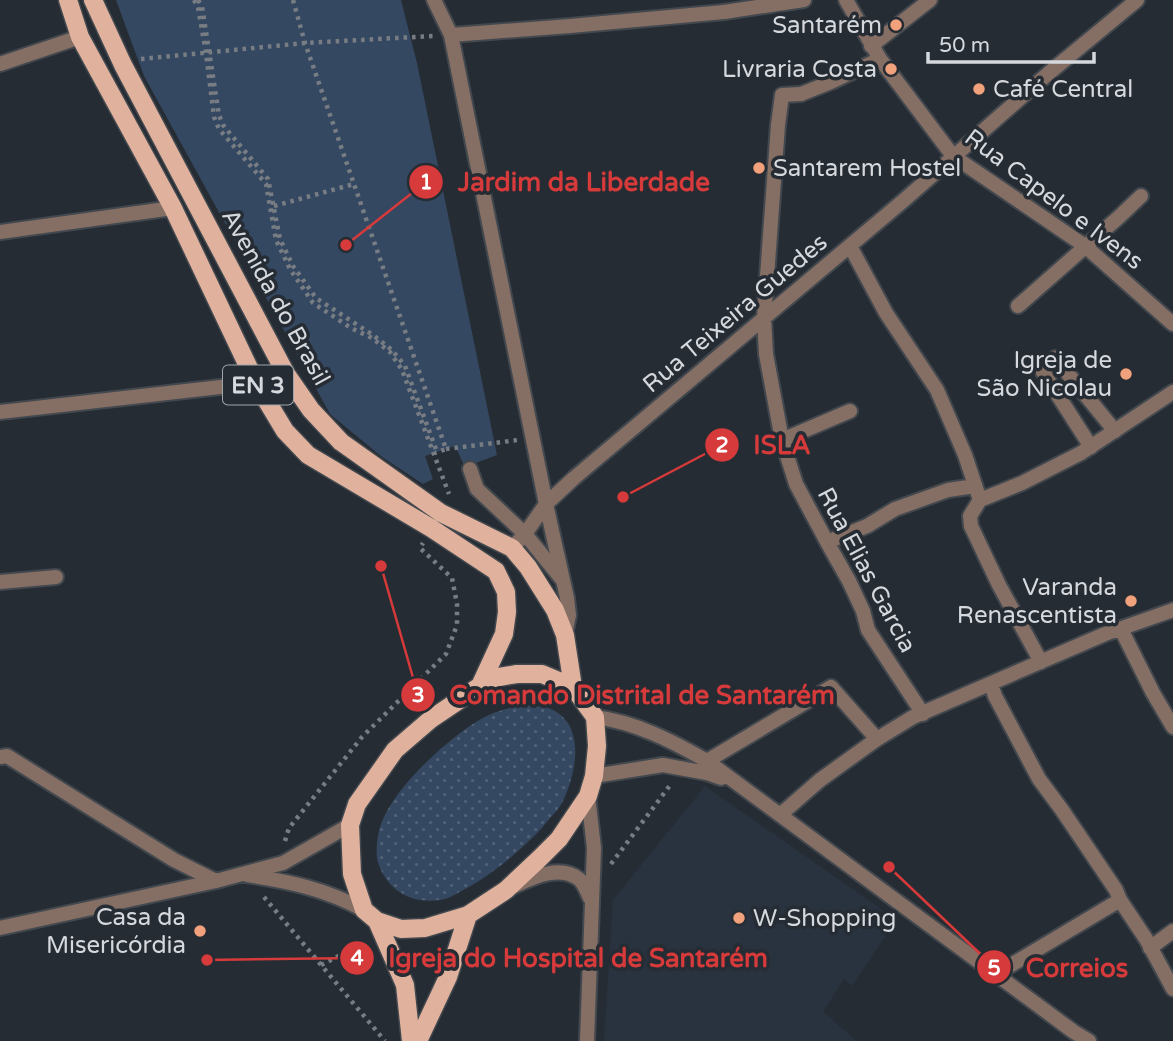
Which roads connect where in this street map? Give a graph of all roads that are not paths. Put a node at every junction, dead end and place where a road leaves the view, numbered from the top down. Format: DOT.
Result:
graph roads {
  1 [pos="68,0"];
  2 [pos="93,0"];
  3 [pos="434,0"];
  4 [pos="804,0"];
  5 [pos="846,0"];
  6 [pos="930,0"];
  7 [pos="1138,0"];
  8 [pos="451,35"];
  9 [pos="80,37"];
  10 [pos="871,46"];
  11 [pos="880,60"];
  12 [pos="0,64"];
  13 [pos="953,156"];
  14 [pos="1141,195"];
  15 [pos="173,208"];
  16 [pos="0,232"];
  17 [pos="850,246"];
  18 [pos="1085,246"];
  19 [pos="1018,306"];
  20 [pos="764,318"];
  21 [pos="1173,324"];
  22 [pos="256,383"];
  23 [pos="1173,392"];
  24 [pos="850,411"];
  25 [pos="0,412"];
  26 [pos="1115,431"];
  27 [pos="782,440"];
  28 [pos="1091,447"];
  29 [pos="470,469"];
  30 [pos="977,493"];
  31 [pos="546,504"];
  32 [pos="525,534"];
  33 [pos="827,542"];
  34 [pos="512,548"];
  35 [pos="56,577"];
  36 [pos="561,578"];
  37 [pos="0,582"];
  38 [pos="1173,610"];
  39 [pos="1121,629"];
  40 [pos="565,635"];
  41 [pos="1041,662"];
  42 [pos="991,684"];
  43 [pos="480,686"];
  44 [pos="573,687"];
  45 [pos="923,714"];
  46 [pos="595,717"];
  47 [pos="1173,727"];
  48 [pos="877,739"];
  49 [pos="0,757"];
  50 [pos="707,761"];
  51 [pos="594,776"];
  52 [pos="733,781"];
  53 [pos="588,796"];
  54 [pos="780,815"];
  55 [pos="350,825"];
  56 [pos="242,874"];
  57 [pos="216,881"];
  58 [pos="506,890"];
  59 [pos="1120,900"];
  60 [pos="592,901"];
  61 [pos="468,915"];
  62 [pos="370,916"];
  63 [pos="0,928"];
  64 [pos="1173,931"];
  65 [pos="1150,948"];
  66 [pos="996,974"];
  67 [pos="1173,989"];
  68 [pos="1070,1036"];
  69 [pos="411,1041"];
  70 [pos="418,1041"];
  71 [pos="587,1041"];
  72 [pos="1089,1041"];
  1 -- 9 [label="main road, Avenida do Brasil / EN 3"];
  2 -- 34 [label="main road, Avenida do Brasil / EN 3"];
  3 -- 8 [label="street"];
  4 -- 8 [label="street"];
  5 -- 10 [label="street, Rua Capelo e Ivens"];
  6 -- 10 [label="street"];
  7 -- 13 [label="street, Rua Teixeira Guedes"];
  8 -- 31 [label="street"];
  9 -- 12 [label="street"];
  9 -- 15 [label="main road, Avenida do Brasil / EN 3"];
  10 -- 11 [label="street, Rua Capelo e Ivens"];
  11 -- 13 [label="street, Rua Capelo e Ivens"];
  11 -- 20 [label="street, Rua Elias Garcia"];
  13 -- 17 [label="street, Rua Teixeira Guedes"];
  13 -- 18 [label="street, Rua Capelo e Ivens"];
  14 -- 18 [label="street"];
  15 -- 16 [label="street"];
  15 -- 22 [label="main road, Avenida do Brasil / EN 3"];
  17 -- 20 [label="street, Rua Teixeira Guedes"];
  17 -- 30 [label="street"];
  18 -- 19 [label="street"];
  18 -- 21 [label="street, Rua Capelo e Ivens"];
  20 -- 27 [label="street, Rua Elias Garcia"];
  20 -- 31 [label="street, Rua Teixeira Guedes"];
  22 -- 25 [label="street"];
  22 -- 43 [label="main road, Avenida do Brasil / EN 3"];
  23 -- 26 [label="street"];
  24 -- 27 [label="street"];
  26 -- 28 [label="street"];
  26 -- 28 [label="street"];
  27 -- 33 [label="street, Rua Elias Garcia"];
  28 -- 30 [label="street"];
  29 -- 32 [label="street"];
  30 -- 33 [label="street"];
  30 -- 41 [label="street"];
  31 -- 32 [label="street, Rua Teixeira Guedes"];
  31 -- 36 [label="street"];
  32 -- 34 [label="street, Rua Teixeira Guedes"];
  32 -- 36 [label="street"];
  33 -- 45 [label="street, Rua Elias Garcia"];
  34 -- 40 [label="main road, Avenida do Brasil / EN 3"];
  35 -- 37 [label="street"];
  36 -- 40 [label="street"];
  38 -- 39 [label="street"];
  39 -- 41 [label="street"];
  39 -- 47 [label="street"];
  40 -- 44 [label="main road, Avenida do Brasil / EN 3"];
  41 -- 42 [label="street"];
  42 -- 45 [label="street"];
  42 -- 59 [label="street"];
  43 -- 44 [label="main road"];
  43 -- 55 [label="main road"];
  44 -- 46 [label="main road, EN 3"];
  45 -- 48 [label="street"];
  46 -- 50 [label="street"];
  46 -- 51 [label="main road"];
  48 -- 50 [label="street"];
  48 -- 54 [label="street"];
  49 -- 57 [label="street"];
  50 -- 52 [label="street"];
  51 -- 52 [label="street"];
  51 -- 53 [label="main road"];
  52 -- 54 [label="street"];
  53 -- 58 [label="main road"];
  53 -- 60 [label="street"];
  54 -- 66 [label="street"];
  55 -- 56 [label="street"];
  55 -- 62 [label="main road"];
  56 -- 57 [label="street"];
  56 -- 62 [label="street"];
  57 -- 63 [label="street"];
  58 -- 60 [label="street"];
  58 -- 61 [label="main road"];
  59 -- 65 [label="street"];
  59 -- 66 [label="street"];
  60 -- 71 [label="street"];
  61 -- 62 [label="main road"];
  61 -- 70 [label="main road"];
  62 -- 69 [label="main road"];
  64 -- 65 [label="street"];
  65 -- 67 [label="street"];
  66 -- 68 [label="street"];
  68 -- 72 [label="street"];
}
